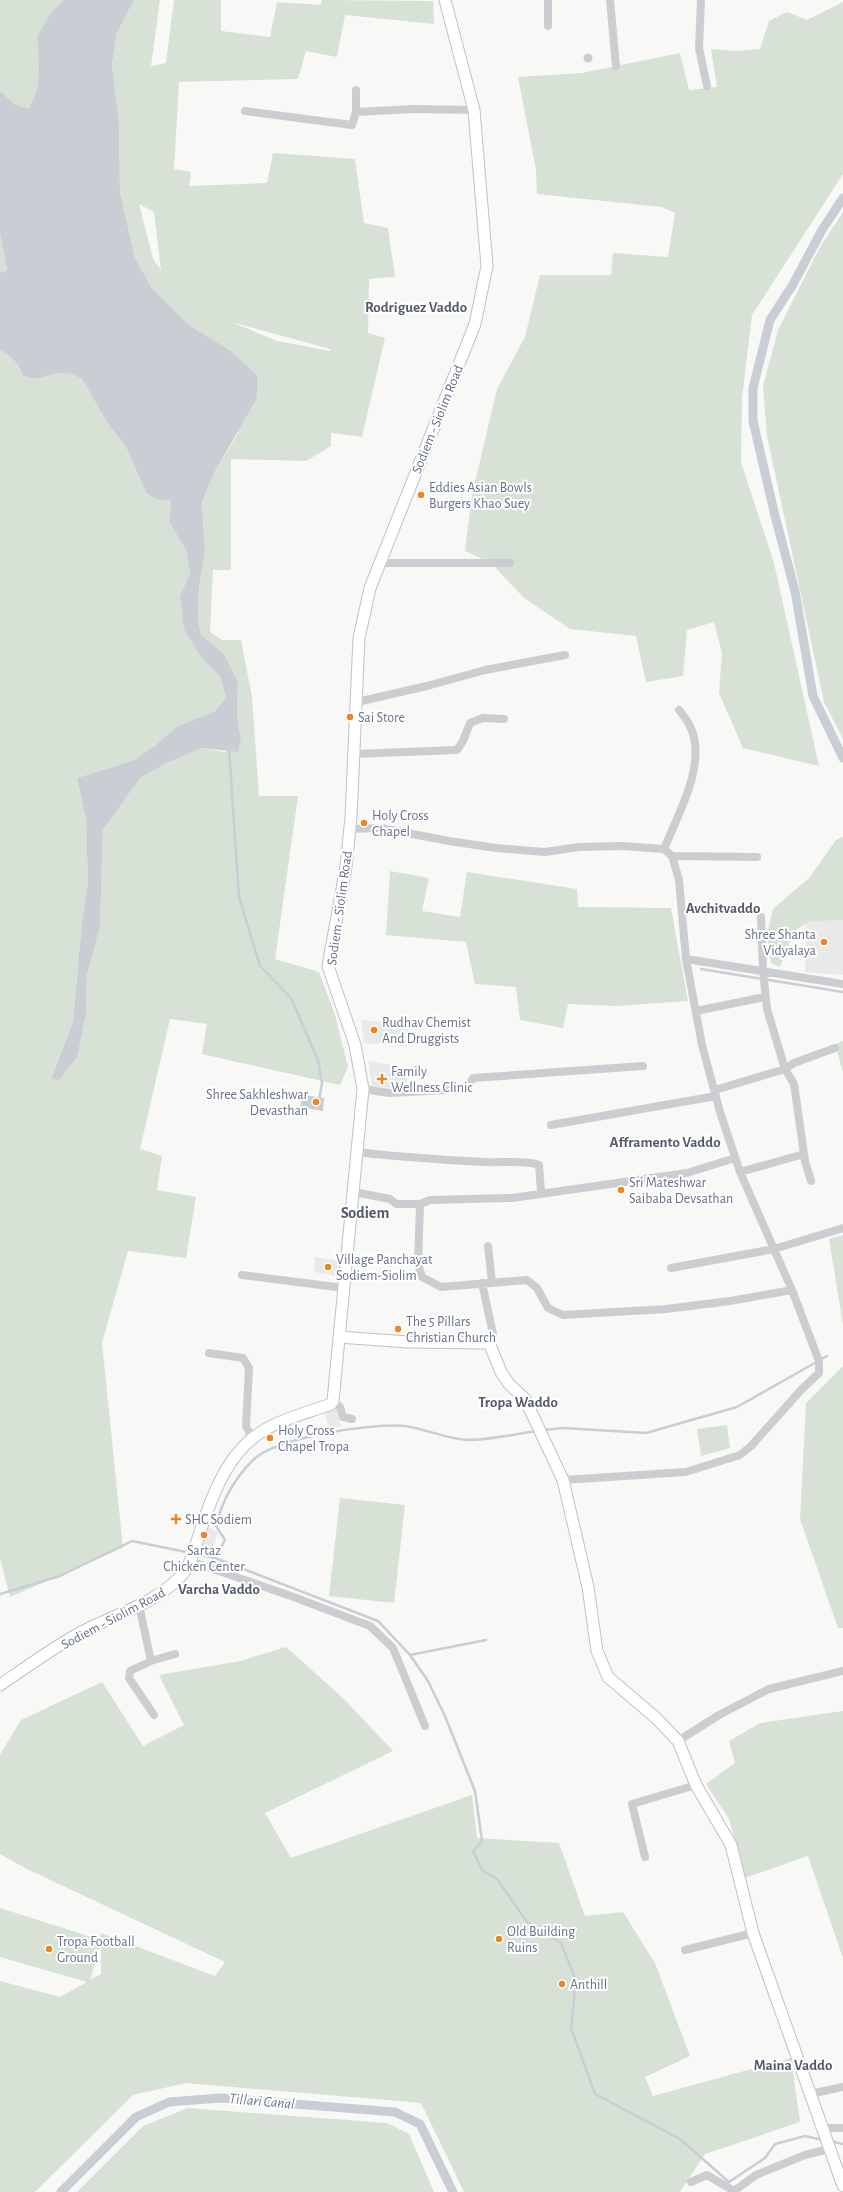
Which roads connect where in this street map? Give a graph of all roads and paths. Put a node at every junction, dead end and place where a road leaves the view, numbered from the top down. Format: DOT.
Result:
graph roads {
  1 [pos="445,0"];
  2 [pos="548,0"];
  3 [pos="610,0"];
  4 [pos="701,0"];
  5 [pos="548,26"];
  6 [pos="616,66"];
  7 [pos="707,86"];
  8 [pos="356,90"];
  9 [pos="474,110"];
  10 [pos="245,111"];
  11 [pos="356,112"];
  12 [pos="380,563"];
  13 [pos="510,563"];
  14 [pos="565,655"];
  15 [pos="357,702"];
  16 [pos="679,710"];
  17 [pos="504,719"];
  18 [pos="355,754"];
  19 [pos="350,829"];
  20 [pos="664,849"];
  21 [pos="672,856"];
  22 [pos="757,857"];
  23 [pos="760,917"];
  24 [pos="686,959"];
  25 [pos="762,971"];
  26 [pos="843,984"];
  27 [pos="765,997"];
  28 [pos="696,1011"];
  29 [pos="835,1048"];
  30 [pos="643,1066"];
  31 [pos="786,1069"];
  32 [pos="363,1089"];
  33 [pos="716,1093"];
  34 [pos="551,1125"];
  35 [pos="357,1152"];
  36 [pos="804,1154"];
  37 [pos="735,1158"];
  38 [pos="740,1172"];
  39 [pos="811,1181"];
  40 [pos="354,1192"];
  41 [pos="541,1192"];
  42 [pos="420,1204"];
  43 [pos="843,1228"];
  44 [pos="488,1246"];
  45 [pos="774,1249"];
  46 [pos="672,1268"];
  47 [pos="242,1275"];
  48 [pos="492,1282"];
  49 [pos="482,1283"];
  50 [pos="344,1288"];
  51 [pos="792,1290"];
  52 [pos="339,1337"];
  53 [pos="490,1345"];
  54 [pos="209,1353"];
  55 [pos="334,1401"];
  56 [pos="352,1419"];
  57 [pos="252,1438"];
  58 [pos="563,1480"];
  59 [pos="192,1556"];
  60 [pos="139,1605"];
  61 [pos="175,1654"];
  62 [pos="151,1661"];
  63 [pos="843,1672"];
  64 [pos="0,1685"];
  65 [pos="154,1715"];
  66 [pos="425,1726"];
  67 [pos="678,1740"];
  68 [pos="696,1785"];
  69 [pos="645,1857"];
  70 [pos="753,1933"];
  71 [pos="685,1950"];
  72 [pos="843,2087"];
  73 [pos="810,2094"];
  74 [pos="843,2128"];
  75 [pos="826,2139"];
  76 [pos="691,2182"];
  77 [pos="843,2186"];
  1 -- 9 [label="main road, Sodiem - Siolim Road"];
  2 -- 5 [label="street"];
  3 -- 6 [label="street"];
  4 -- 7 [label="street"];
  8 -- 11 [label="street"];
  9 -- 11 [label="street"];
  9 -- 12 [label="main road, Sodiem - Siolim Road"];
  10 -- 11 [label="street"];
  12 -- 13 [label="street"];
  12 -- 15 [label="main road, Sodiem - Siolim Road"];
  14 -- 15 [label="street"];
  15 -- 18 [label="main road, Sodiem - Siolim Road"];
  16 -- 20 [label="street"];
  17 -- 18 [label="street"];
  18 -- 19 [label="main road, Sodiem - Siolim Road"];
  19 -- 20 [label="street"];
  19 -- 32 [label="main road, Sodiem - Siolim Road"];
  20 -- 21 [label="street"];
  21 -- 22 [label="street"];
  21 -- 24 [label="street"];
  23 -- 25 [label="street"];
  24 -- 25 [label="street"];
  24 -- 28 [label="street"];
  25 -- 26 [label="street"];
  25 -- 27 [label="street"];
  27 -- 28 [label="street"];
  27 -- 31 [label="street"];
  28 -- 33 [label="street"];
  29 -- 31 [label="street"];
  30 -- 32 [label="street"];
  31 -- 33 [label="street"];
  31 -- 36 [label="street"];
  32 -- 35 [label="main road, Sodiem - Siolim Road"];
  33 -- 34 [label="street"];
  33 -- 37 [label="street"];
  35 -- 40 [label="main road, Sodiem - Siolim Road"];
  35 -- 41 [label="street"];
  36 -- 38 [label="street"];
  36 -- 39 [label="street"];
  37 -- 38 [label="street"];
  37 -- 41 [label="street"];
  38 -- 45 [label="street"];
  40 -- 42 [label="street"];
  40 -- 50 [label="main road, Sodiem - Siolim Road"];
  41 -- 42 [label="street"];
  42 -- 49 [label="street"];
  43 -- 45 [label="street"];
  44 -- 48 [label="street"];
  45 -- 46 [label="street"];
  45 -- 51 [label="street"];
  47 -- 50 [label="street"];
  48 -- 49 [label="street"];
  48 -- 51 [label="street"];
  49 -- 53 [label="street"];
  50 -- 52 [label="main road, Sodiem - Siolim Road"];
  51 -- 58 [label="street"];
  52 -- 53 [label="main road"];
  52 -- 55 [label="main road, Sodiem - Siolim Road"];
  53 -- 58 [label="main road"];
  54 -- 57 [label="street"];
  55 -- 56 [label="street"];
  55 -- 57 [label="main road, Sodiem - Siolim Road"];
  57 -- 59 [label="main road, Sodiem - Siolim Road"];
  58 -- 67 [label="main road"];
  59 -- 60 [label="main road, Sodiem - Siolim Road"];
  59 -- 66 [label="street"];
  60 -- 62 [label="street"];
  60 -- 64 [label="main road, Sodiem - Siolim Road"];
  61 -- 62 [label="street"];
  62 -- 65 [label="street"];
  63 -- 67 [label="street"];
  67 -- 68 [label="main road"];
  68 -- 69 [label="street"];
  68 -- 70 [label="main road"];
  70 -- 71 [label="street"];
  70 -- 73 [label="main road"];
  72 -- 73 [label="street"];
  73 -- 75 [label="main road"];
  74 -- 75 [label="street"];
  75 -- 76 [label="street"];
  75 -- 77 [label="main road"];
}
